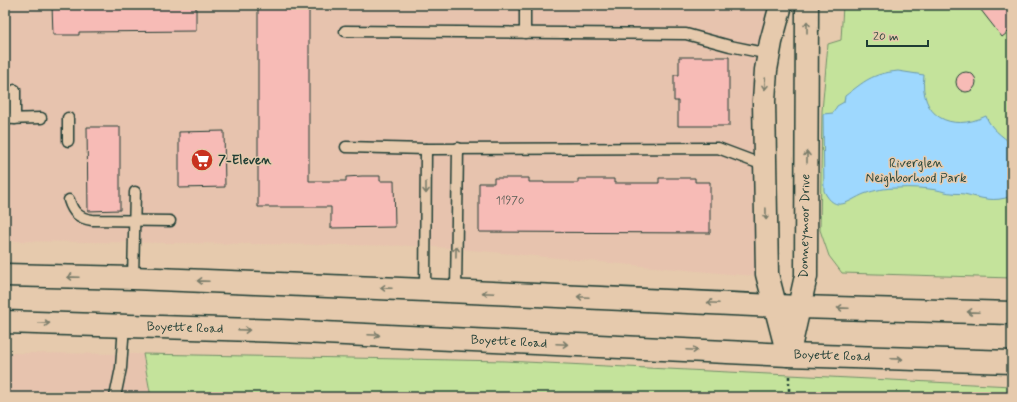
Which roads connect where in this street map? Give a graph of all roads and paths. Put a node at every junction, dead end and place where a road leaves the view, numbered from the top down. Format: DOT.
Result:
graph roads {
  1 [pos="525,5"];
  2 [pos="781,5"];
  3 [pos="807,5"];
  4 [pos="345,31"];
  5 [pos="525,33"];
  6 [pos="769,54"];
  7 [pos="15,90"];
  8 [pos="42,118"];
  9 [pos="68,118"];
  10 [pos="10,119"];
  11 [pos="68,142"];
  12 [pos="346,147"];
  13 [pos="426,148"];
  14 [pos="458,148"];
  15 [pos="766,166"];
  16 [pos="135,192"];
  17 [pos="69,200"];
  18 [pos="135,220"];
  19 [pos="170,221"];
  20 [pos="5,275"];
  21 [pos="133,278"];
  22 [pos="425,290"];
  23 [pos="456,291"];
  24 [pos="775,306"];
  25 [pos="800,307"];
  26 [pos="1012,313"];
  27 [pos="5,322"];
  28 [pos="124,325"];
  29 [pos="788,355"];
  30 [pos="1012,362"];
  31 [pos="789,390"];
  32 [pos="115,397"];
  33 [pos="789,397"];
  1 -- 5 [label="lane"];
  2 -- 6 [label="main road"];
  25 -- 3 [label="main road, Donneymoor Drive, one-way"];
  4 -- 5 [label="lane"];
  5 -- 6 [label="lane"];
  6 -- 15 [label="main road, one-way"];
  7 -- 10 [label="lane"];
  8 -- 10 [label="lane"];
  9 -- 11 [label="lane"];
  12 -- 13 [label="lane"];
  13 -- 14 [label="lane"];
  13 -- 22 [label="lane, one-way"];
  14 -- 15 [label="lane"];
  23 -- 14 [label="lane, one-way"];
  15 -- 24 [label="main road, one-way"];
  16 -- 18 [label="lane"];
  17 -- 18 [label="lane"];
  18 -- 19 [label="lane"];
  18 -- 21 [label="lane"];
  21 -- 20 [label="main road, one-way"];
  22 -- 21 [label="main road, one-way"];
  22 -- 23 [label="main road"];
  24 -- 23 [label="main road, one-way"];
  24 -- 25 [label="main road"];
  24 -- 29 [label="main road"];
  26 -- 25 [label="main road, one-way"];
  25 -- 29 [label="main road, Donneymoor Drive"];
  27 -- 28 [label="main road, Boyette Road, one-way"];
  28 -- 29 [label="main road, Boyette Road, one-way"];
  28 -- 32 [label="lane"];
  29 -- 30 [label="main road, Boyette Road, one-way"];
  31 -- 33 [label="path"];
}
